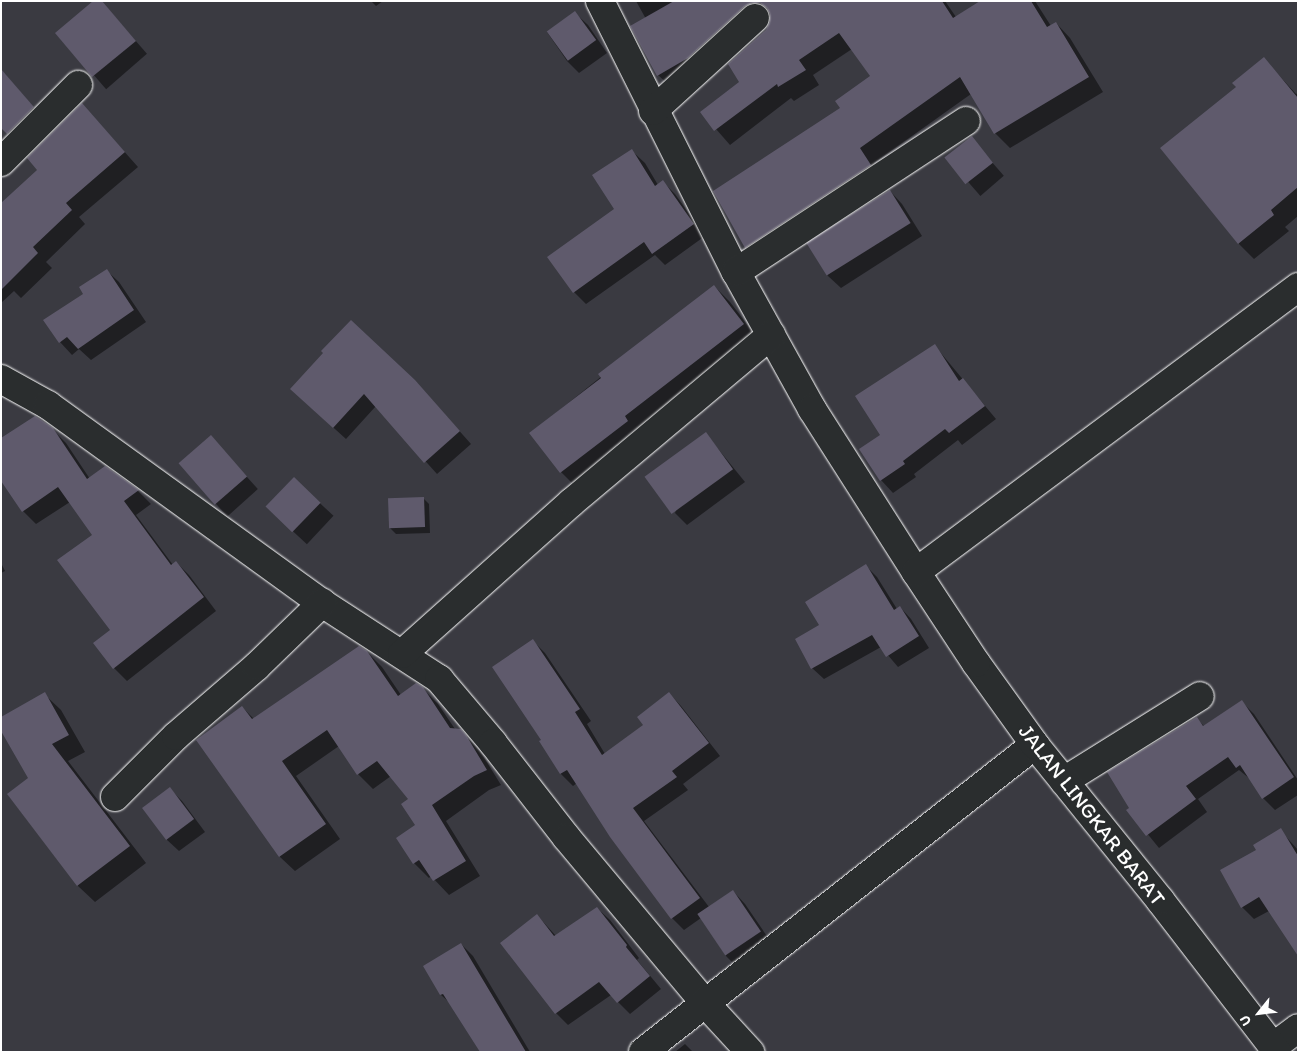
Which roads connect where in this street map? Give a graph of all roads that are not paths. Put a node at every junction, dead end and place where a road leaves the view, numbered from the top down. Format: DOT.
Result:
graph roads {
  1 [pos="600,1"];
  2 [pos="755,18"];
  3 [pos="78,85"];
  4 [pos="653,111"];
  5 [pos="966,121"];
  6 [pos="1,162"];
  7 [pos="736,272"];
  8 [pos="1298,287"];
  9 [pos="771,335"];
  10 [pos="1,379"];
  11 [pos="916,572"];
  12 [pos="322,603"];
  13 [pos="402,654"];
  14 [pos="1200,696"];
  15 [pos="1034,745"];
  16 [pos="1064,781"];
  17 [pos="115,797"];
  18 [pos="706,1003"];
  19 [pos="1298,1028"];
  20 [pos="1275,1050"];
  21 [pos="643,1052"];
  22 [pos="750,1052"];
  1 -- 4 [label="street, JALAN LINGKAR BARAT"];
  2 -- 4 [label="street"];
  3 -- 6 [label="street"];
  4 -- 7 [label="street, JALAN LINGKAR BARAT"];
  5 -- 7 [label="street"];
  7 -- 9 [label="street, JALAN LINGKAR BARAT"];
  8 -- 11 [label="street"];
  9 -- 11 [label="street, JALAN LINGKAR BARAT"];
  9 -- 13 [label="street"];
  10 -- 12 [label="street"];
  11 -- 15 [label="street, JALAN LINGKAR BARAT"];
  12 -- 13 [label="street"];
  12 -- 17 [label="street"];
  13 -- 18 [label="street"];
  14 -- 16 [label="street"];
  15 -- 16 [label="street, JALAN LINGKAR BARAT"];
  15 -- 18 [label="street"];
  16 -- 20 [label="street, JALAN LINGKAR BARAT"];
  18 -- 21 [label="street"];
  18 -- 22 [label="street"];
  19 -- 20 [label="street"];
}
